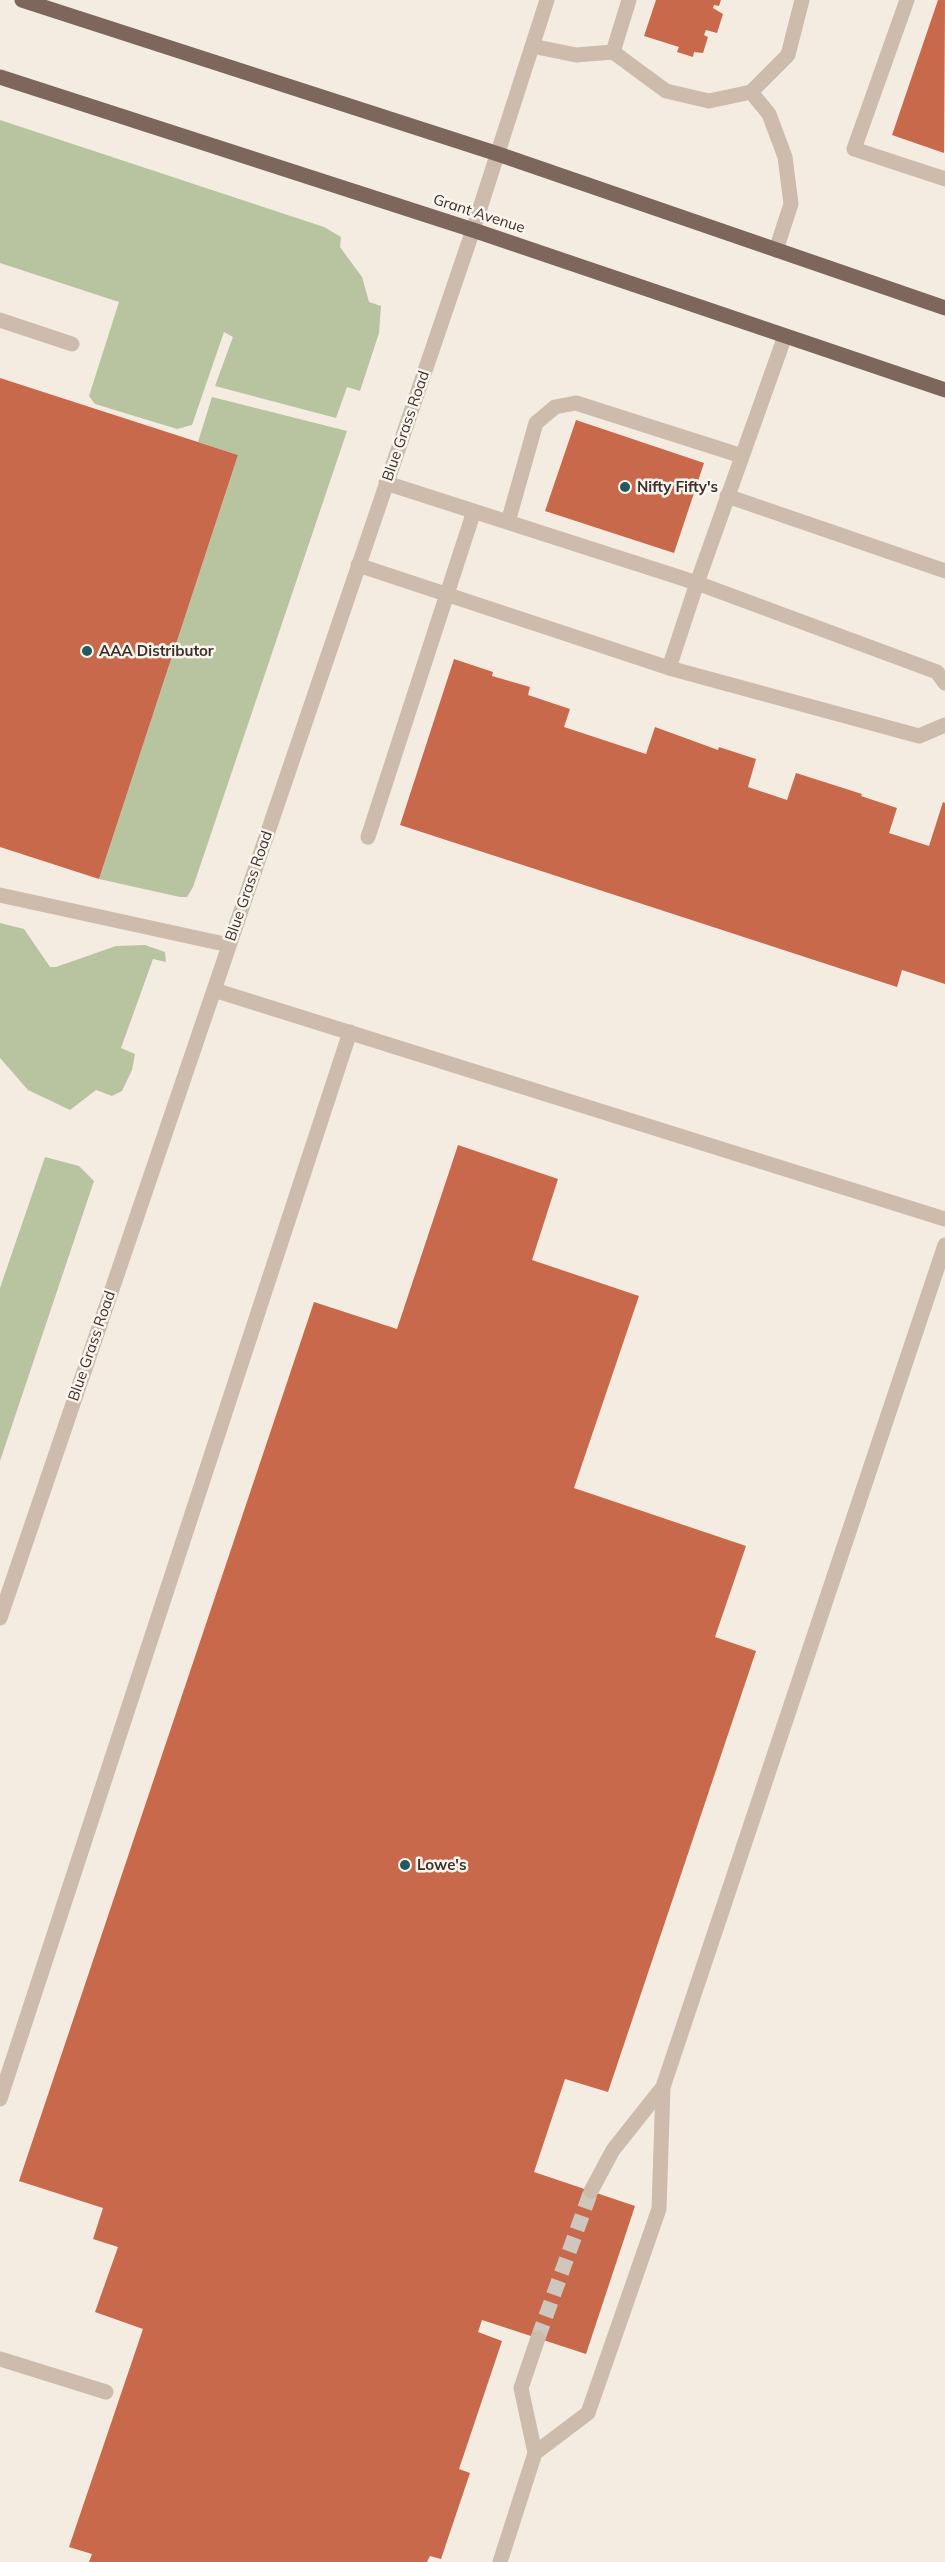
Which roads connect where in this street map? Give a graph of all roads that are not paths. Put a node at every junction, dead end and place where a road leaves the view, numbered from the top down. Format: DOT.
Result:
graph roads {
  1 [pos="22,0"];
  2 [pos="547,0"];
  3 [pos="629,0"];
  4 [pos="802,0"];
  5 [pos="907,0"];
  6 [pos="532,46"];
  7 [pos="613,52"];
  8 [pos="0,77"];
  9 [pos="751,92"];
  10 [pos="498,154"];
  11 [pos="945,180"];
  12 [pos="472,230"];
  13 [pos="776,250"];
  14 [pos="945,308"];
  15 [pos="0,320"];
  16 [pos="786,336"];
  17 [pos="72,344"];
  18 [pos="945,390"];
  19 [pos="742,456"];
  20 [pos="387,483"];
  21 [pos="727,496"];
  22 [pos="474,511"];
  23 [pos="508,522"];
  24 [pos="358,565"];
  25 [pos="945,571"];
  26 [pos="697,583"];
  27 [pos="447,594"];
  28 [pos="669,668"];
  29 [pos="945,683"];
  30 [pos="945,725"];
  31 [pos="368,837"];
  32 [pos="0,895"];
  33 [pos="229,945"];
  34 [pos="214,990"];
  35 [pos="350,1032"];
  36 [pos="945,1219"];
  37 [pos="945,1245"];
  38 [pos="0,1618"];
  39 [pos="663,2087"];
  40 [pos="0,2098"];
  41 [pos="591,2191"];
  42 [pos="538,2338"];
  43 [pos="0,2359"];
  44 [pos="106,2392"];
  45 [pos="535,2453"];
  46 [pos="500,2562"];
  1 -- 10 [label="main road"];
  2 -- 6 [label="street, Blue Grass Road"];
  3 -- 7 [label="street"];
  4 -- 9 [label="street"];
  5 -- 11 [label="street"];
  6 -- 7 [label="street"];
  6 -- 10 [label="street, Blue Grass Road"];
  7 -- 9 [label="street"];
  8 -- 12 [label="main road, Grant Avenue"];
  9 -- 13 [label="street"];
  10 -- 12 [label="street, Blue Grass Road"];
  10 -- 13 [label="main road"];
  12 -- 16 [label="main road, Grant Avenue"];
  12 -- 20 [label="street, Blue Grass Road"];
  13 -- 14 [label="main road"];
  15 -- 17 [label="street"];
  16 -- 18 [label="main road, Grant Avenue"];
  16 -- 19 [label="street"];
  19 -- 21 [label="street"];
  19 -- 23 [label="street"];
  20 -- 22 [label="street"];
  20 -- 24 [label="street, Blue Grass Road"];
  21 -- 25 [label="street"];
  21 -- 26 [label="street"];
  22 -- 23 [label="street"];
  22 -- 27 [label="street"];
  23 -- 26 [label="street"];
  24 -- 27 [label="street"];
  24 -- 33 [label="street, Blue Grass Road"];
  26 -- 28 [label="street"];
  26 -- 29 [label="street"];
  27 -- 28 [label="street"];
  27 -- 31 [label="street"];
  28 -- 30 [label="street"];
  32 -- 33 [label="street"];
  33 -- 34 [label="street, Blue Grass Road"];
  34 -- 35 [label="street"];
  34 -- 38 [label="street, Blue Grass Road"];
  35 -- 36 [label="street"];
  35 -- 40 [label="street"];
  37 -- 39 [label="street"];
  39 -- 41 [label="street"];
  39 -- 45 [label="street"];
  42 -- 45 [label="street"];
  43 -- 44 [label="street"];
  45 -- 46 [label="street"];
}
